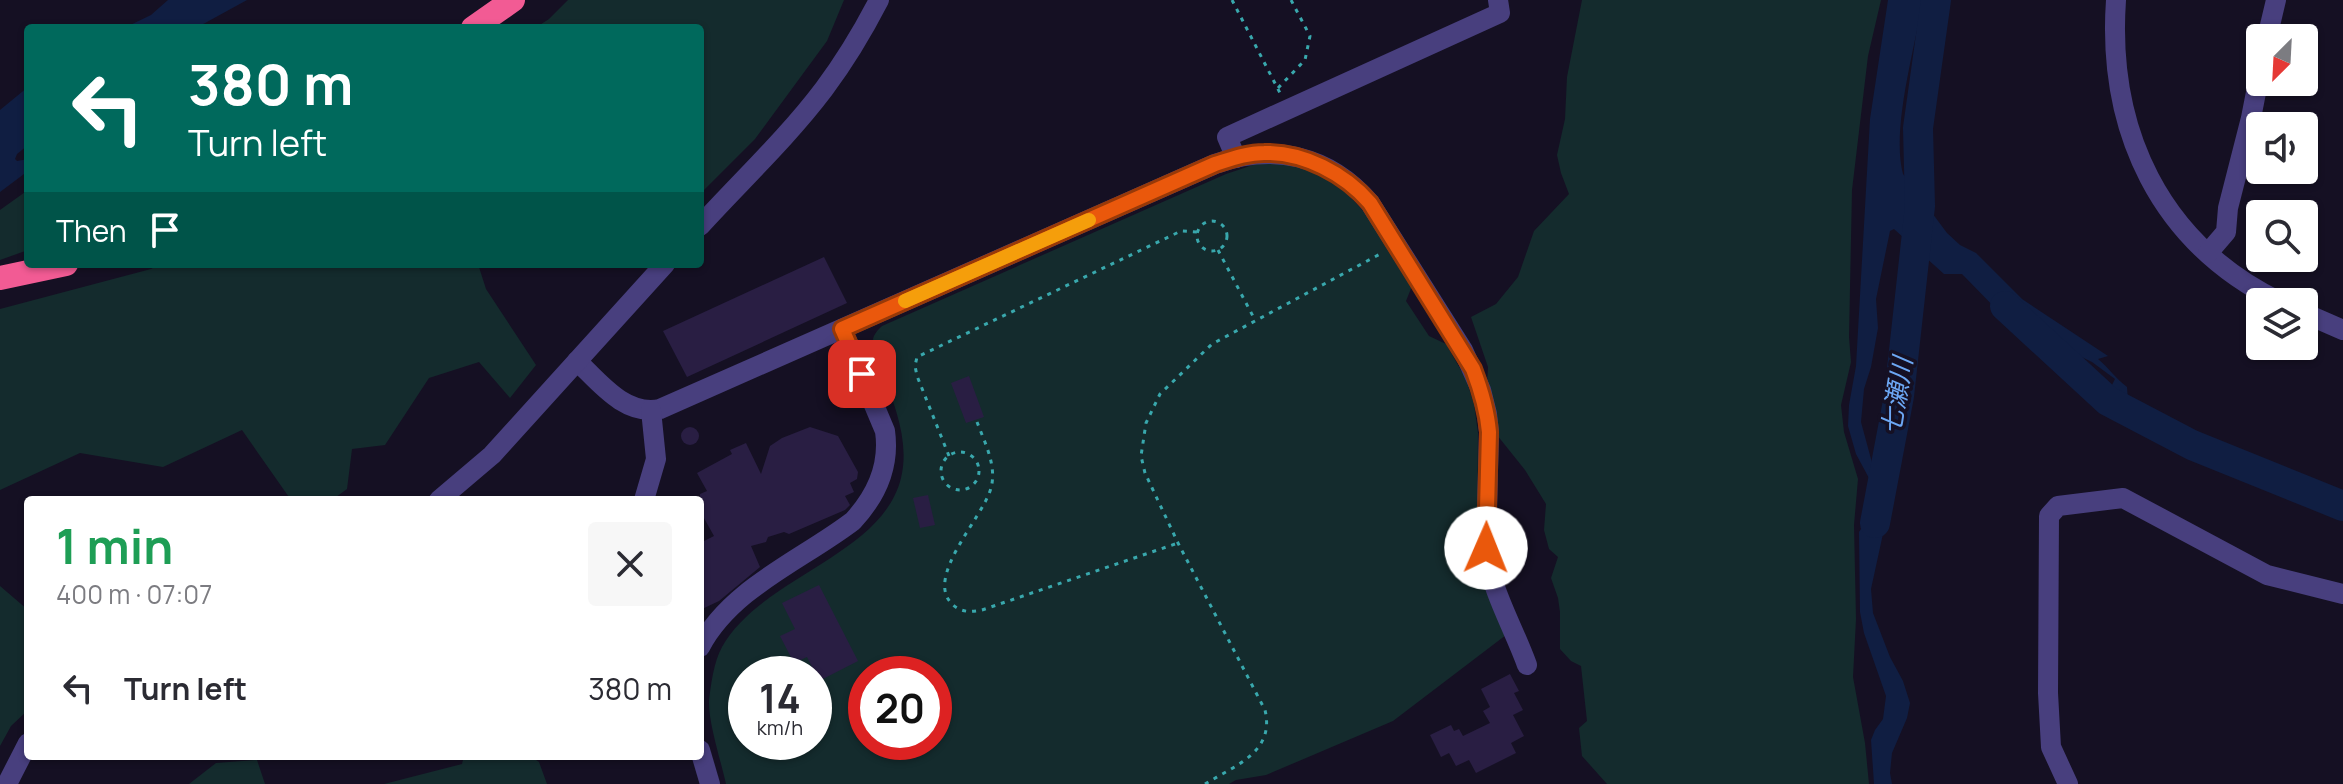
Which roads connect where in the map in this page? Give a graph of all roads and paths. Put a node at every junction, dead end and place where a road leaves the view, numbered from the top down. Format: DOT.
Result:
graph roads {
  1 [pos="513,0"];
  2 [pos="879,0"];
  3 [pos="1232,0"];
  4 [pos="1291,0"];
  5 [pos="1498,0"];
  6 [pos="2116,0"];
  7 [pos="2276,0"];
  8 [pos="479,24"];
  9 [pos="2270,24"];
  10 [pos="1278,88"];
  11 [pos="2255,96"];
  12 [pos="1288,109"];
  13 [pos="1236,158"];
  14 [pos="704,222"];
  15 [pos="1197,232"];
  16 [pos="1218,250"];
  17 [pos="1389,250"];
  18 [pos="2208,253"];
  19 [pos="47,268"];
  20 [pos="661,268"];
  21 [pos="0,278"];
  22 [pos="2256,288"];
  23 [pos="2318,319"];
  24 [pos="1255,320"];
  25 [pos="842,329"];
  26 [pos="2343,330"];
  27 [pos="577,361"];
  28 [pos="651,410"];
  29 [pos="977,422"];
  30 [pos="949,456"];
  31 [pos="444,496"];
  32 [pos="645,496"];
  33 [pos="1178,543"];
  34 [pos="2343,594"];
  35 [pos="704,641"];
  36 [pos="1527,665"];
  37 [pos="24,751"];
  38 [pos="703,760"];
  39 [pos="7,784"];
  40 [pos="710,784"];
  41 [pos="1205,784"];
  42 [pos="2068,784"];
  1 -- 8 [label="highway"];
  2 -- 14 [label="street"];
  3 -- 10 [label="path"];
  4 -- 10 [label="path"];
  5 -- 12 [label="street"];
  6 -- 18 [label="street"];
  7 -- 9 [label="street"];
  10 -- 12 [label="path"];
  11 -- 18 [label="street"];
  12 -- 13 [label="street"];
  13 -- 25 [label="street"];
  13 -- 36 [label="street"];
  15 -- 16 [label="path"];
  15 -- 16 [label="path"];
  15 -- 30 [label="path"];
  16 -- 24 [label="path"];
  17 -- 24 [label="path"];
  18 -- 22 [label="street"];
  19 -- 21 [label="highway"];
  20 -- 27 [label="street"];
  23 -- 26 [label="street"];
  24 -- 33 [label="path"];
  25 -- 28 [label="street"];
  25 -- 35 [label="street"];
  27 -- 28 [label="street"];
  27 -- 31 [label="street"];
  28 -- 32 [label="street"];
  29 -- 33 [label="path"];
  30 -- 30 [label="path"];
  33 -- 41 [label="path"];
  34 -- 42 [label="street"];
  37 -- 39 [label="street"];
  38 -- 40 [label="street"];
}
